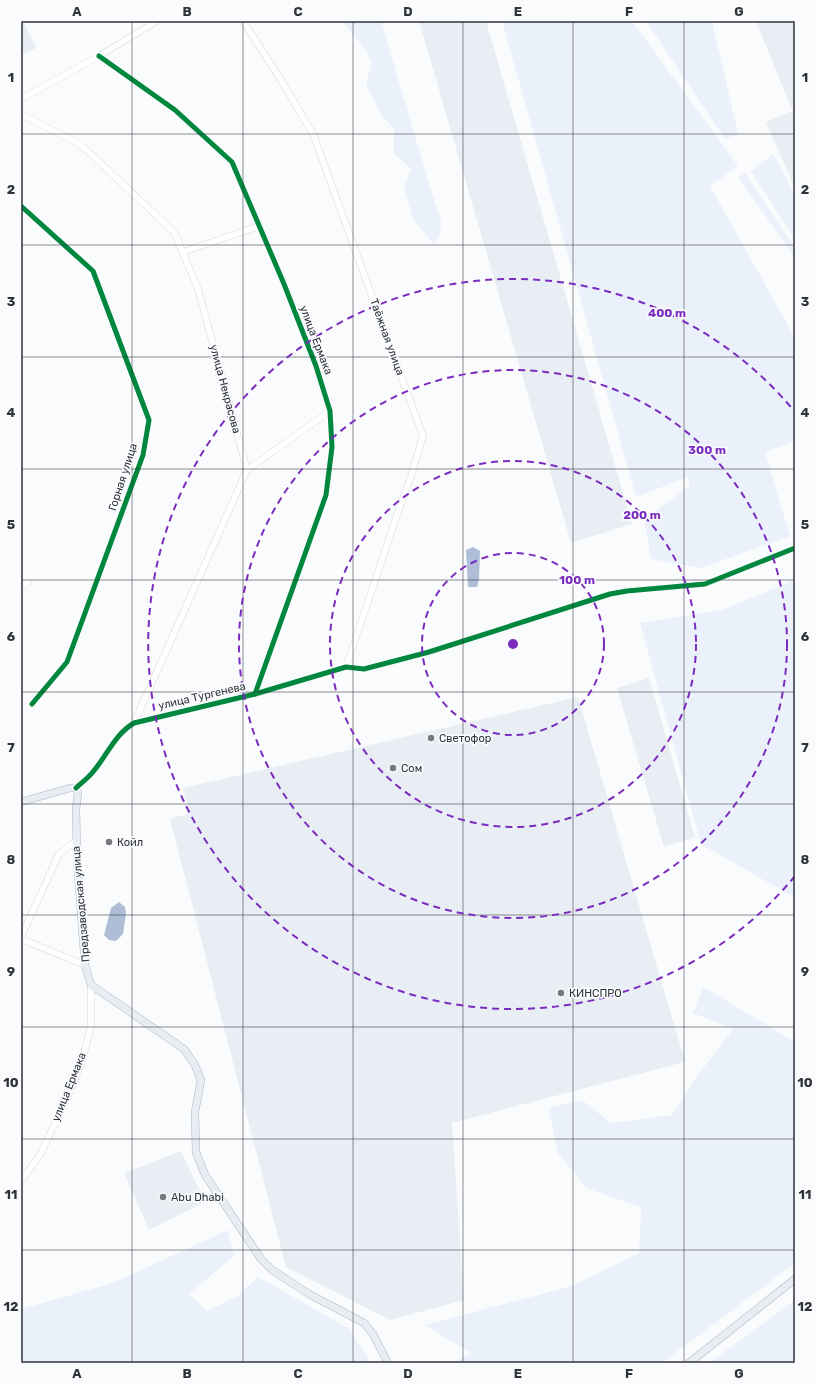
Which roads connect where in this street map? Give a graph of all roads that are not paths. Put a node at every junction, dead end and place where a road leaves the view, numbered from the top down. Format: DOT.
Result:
graph roads {
  1 [pos="157,21"];
  2 [pos="243,21"];
  3 [pos="98,56"];
  4 [pos="21,99"];
  5 [pos="21,114"];
  6 [pos="21,206"];
  7 [pos="259,226"];
  8 [pos="183,252"];
  9 [pos="330,411"];
  10 [pos="247,470"];
  11 [pos="795,548"];
  12 [pos="28,583"];
  13 [pos="21,585"];
  14 [pos="346,667"];
  15 [pos="255,694"];
  16 [pos="32,704"];
  17 [pos="134,723"];
  18 [pos="76,788"];
  19 [pos="21,802"];
  20 [pos="76,841"];
  21 [pos="21,938"];
  22 [pos="85,965"];
  23 [pos="91,985"];
  24 [pos="21,1181"];
  25 [pos="795,1279"];
  26 [pos="388,1363"];
  27 [pos="689,1363"];
  1 -- 3 [label="street"];
  2 -- 14 [label="street, Таёжная улица"];
  3 -- 4 [label="street"];
  3 -- 7 [label="street, улица Ермака"];
  5 -- 8 [label="street, улица Некрасова"];
  6 -- 16 [label="street, Горная улица"];
  7 -- 8 [label="street"];
  7 -- 9 [label="street, улица Ермака"];
  8 -- 10 [label="street, улица Некрасова"];
  9 -- 10 [label="street"];
  9 -- 15 [label="street, улица Ермака"];
  10 -- 17 [label="street"];
  11 -- 14 [label="street, улица Тургенева"];
  12 -- 13 [label="street"];
  14 -- 15 [label="street, улица Тургенева"];
  15 -- 17 [label="street, улица Тургенева"];
  17 -- 18 [label="street, улица Тургенева"];
  18 -- 19 [label="main road"];
  18 -- 20 [label="main road, Предзаводская улица"];
  20 -- 21 [label="street"];
  20 -- 22 [label="main road, Предзаводская улица"];
  21 -- 22 [label="street"];
  22 -- 23 [label="main road, Предзаводская улица"];
  23 -- 24 [label="street, улица Ермака"];
  23 -- 26 [label="main road"];
  25 -- 27 [label="main road"];
}
